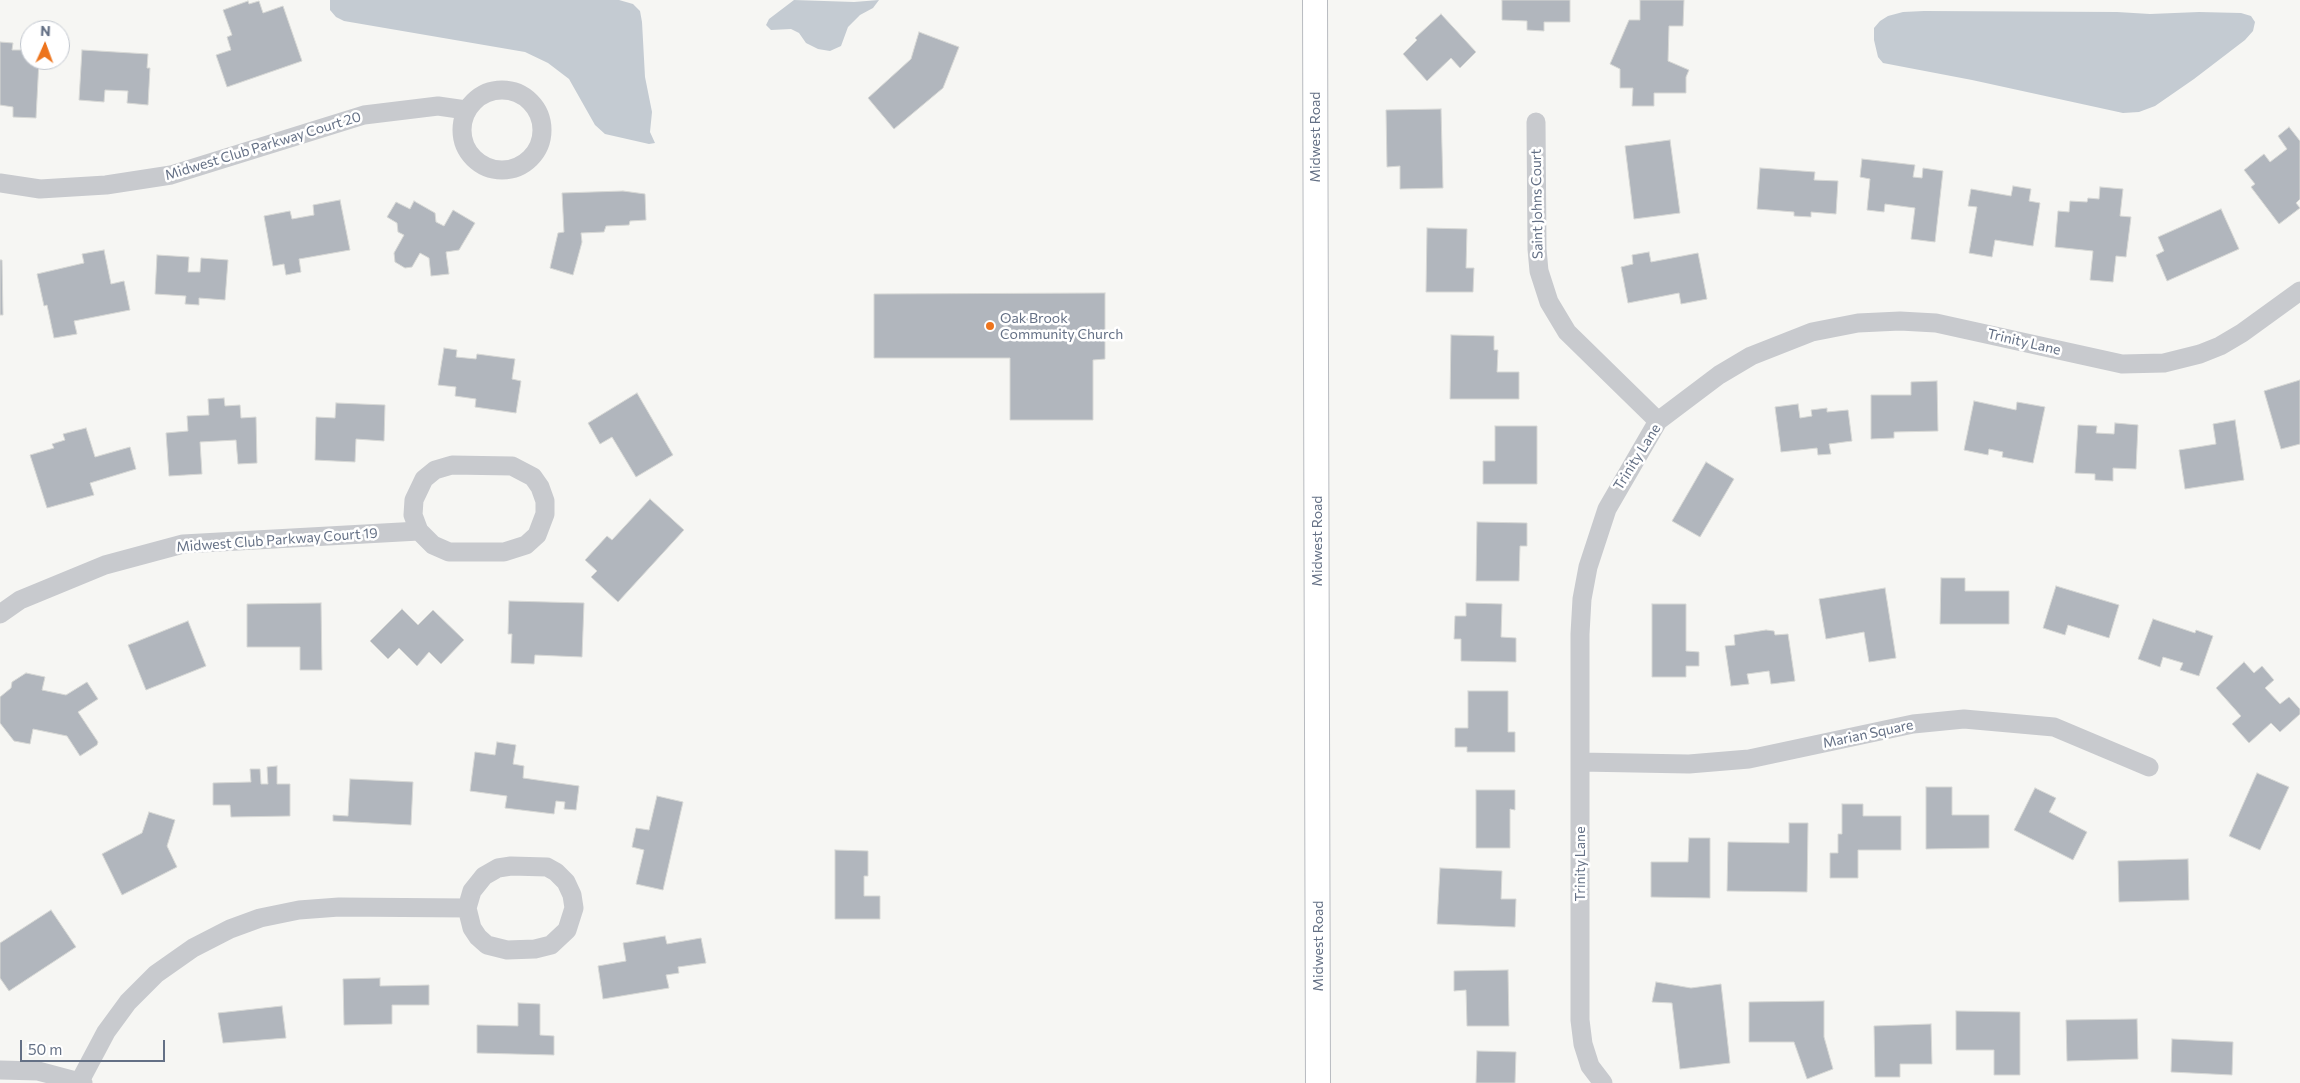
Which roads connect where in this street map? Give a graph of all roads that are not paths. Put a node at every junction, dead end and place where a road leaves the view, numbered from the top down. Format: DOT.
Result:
graph roads {
  1 [pos="1315,0"];
  2 [pos="466,110"];
  3 [pos="1536,122"];
  4 [pos="0,183"];
  5 [pos="2300,291"];
  6 [pos="1658,421"];
  7 [pos="419,531"];
  8 [pos="0,614"];
  9 [pos="1580,762"];
  10 [pos="2149,767"];
  11 [pos="467,908"];
  12 [pos="0,1070"];
  13 [pos="82,1082"];
  14 [pos="1318,1083"];
  15 [pos="1603,1083"];
  1 -- 14 [label="main road, Midwest Road"];
  2 -- 2 [label="street"];
  2 -- 4 [label="street, Midwest Club Parkway Court 20"];
  3 -- 6 [label="street, Saint Johns Court"];
  5 -- 6 [label="street, Trinity Lane"];
  6 -- 9 [label="street, Trinity Lane"];
  7 -- 7 [label="street"];
  7 -- 8 [label="street, Midwest Club Parkway Court 19"];
  9 -- 10 [label="street, Marian Square"];
  9 -- 15 [label="street, Trinity Lane"];
  11 -- 11 [label="street"];
  11 -- 13 [label="street"];
  12 -- 13 [label="street"];
}
